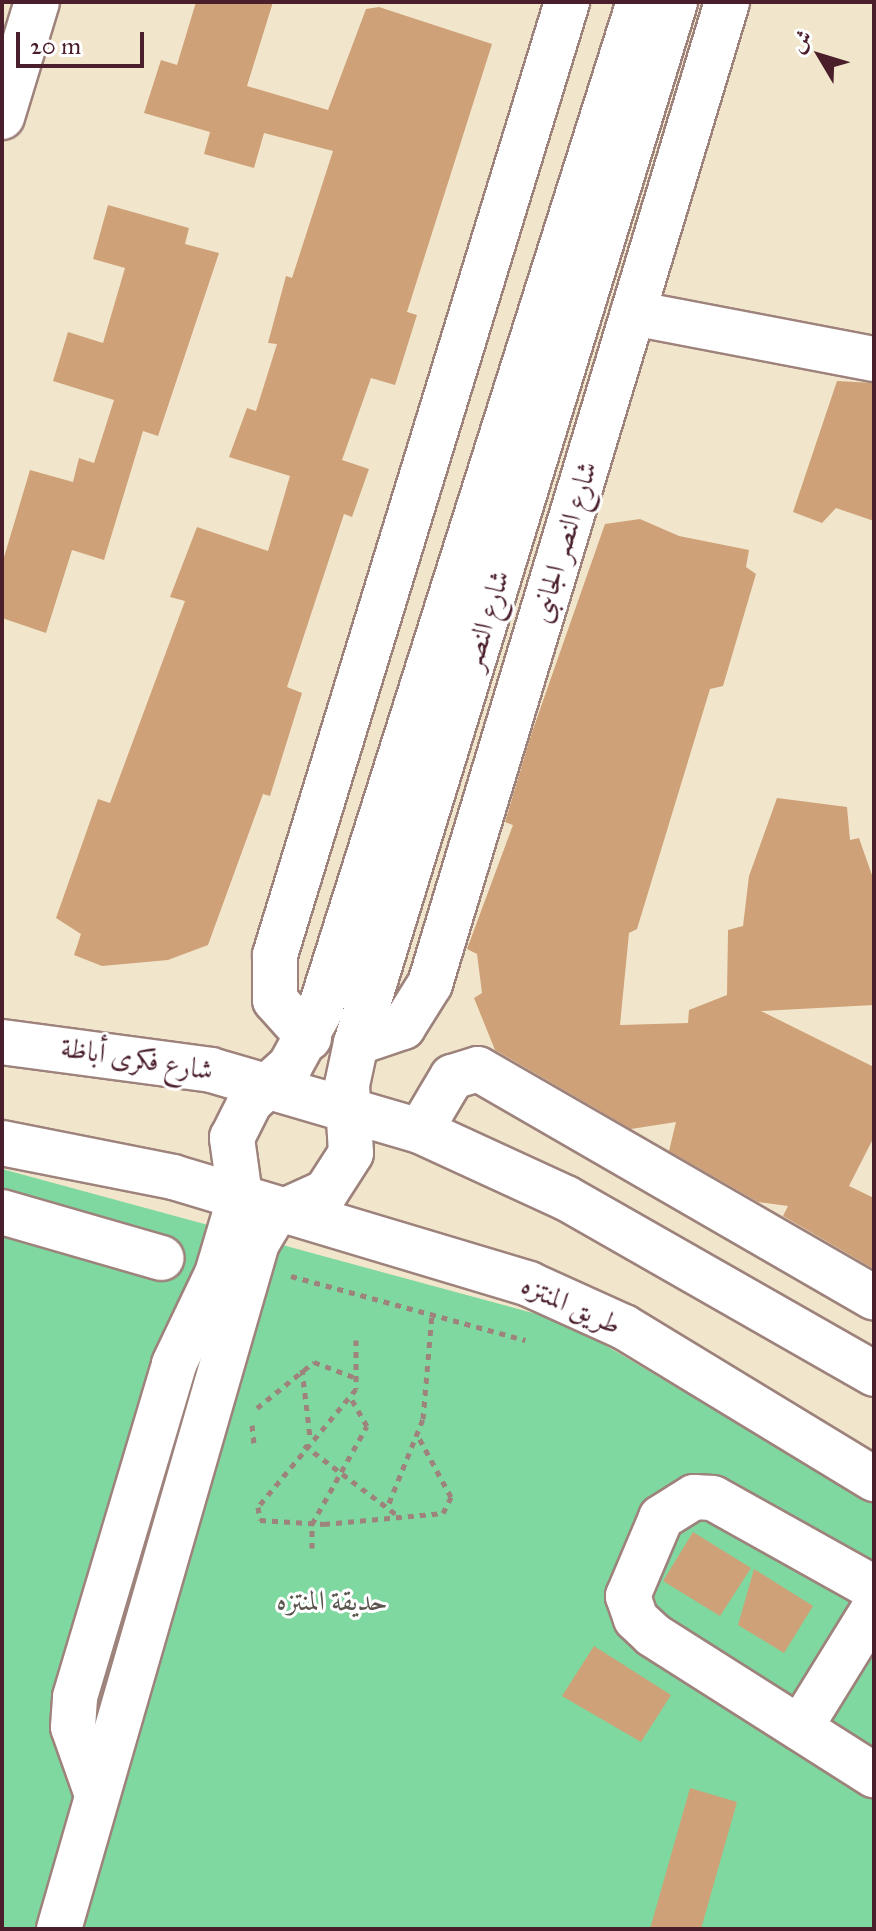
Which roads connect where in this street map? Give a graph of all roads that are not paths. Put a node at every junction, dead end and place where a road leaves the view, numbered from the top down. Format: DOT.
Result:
graph roads {
  1 [pos="37,2"];
  2 [pos="567,2"];
  3 [pos="639,2"];
  4 [pos="675,2"];
  5 [pos="727,2"];
  6 [pos="9,70"];
  7 [pos="2,117"];
  8 [pos="633,313"];
  9 [pos="874,359"];
  10 [pos="309,1038"];
  11 [pos="2,1042"];
  12 [pos="356,1043"];
  13 [pos="271,1084"];
  14 [pos="347,1107"];
  15 [pos="420,1131"];
  16 [pos="2,1143"];
  17 [pos="240,1196"];
  18 [pos="283,1208"];
  19 [pos="2,1212"];
  20 [pos="161,1258"];
  21 [pos="874,1298"];
  22 [pos="194,1319"];
  23 [pos="234,1333"];
  24 [pos="874,1374"];
  25 [pos="874,1479"];
  26 [pos="874,1588"];
  27 [pos="874,1608"];
  28 [pos="800,1728"];
  29 [pos="874,1775"];
  30 [pos="97,1795"];
  31 [pos="59,1929"];
  1 -- 6 [label="street"];
  2 -- 10 [label="street"];
  3 -- 10 [label="street, شارع النصر"];
  4 -- 12 [label="street, شارع النصر"];
  5 -- 8 [label="street, شارع النصر الجانبى"];
  6 -- 7 [label="street"];
  8 -- 9 [label="street"];
  8 -- 12 [label="street, شارع النصر الجانبى"];
  10 -- 13 [label="street, شارع النصر"];
  11 -- 13 [label="street, شارع فكرى أباظة"];
  12 -- 14 [label="street, شارع النصر"];
  13 -- 14 [label="street"];
  13 -- 17 [label="street, شارع النصر"];
  14 -- 15 [label="street"];
  14 -- 18 [label="street, شارع النصر"];
  15 -- 21 [label="street"];
  15 -- 24 [label="street"];
  16 -- 17 [label="street"];
  17 -- 18 [label="street, طريق المنتزه"];
  17 -- 22 [label="street"];
  18 -- 23 [label="street"];
  18 -- 25 [label="street, طريق المنتزه"];
  19 -- 20 [label="street"];
  22 -- 23 [label="street"];
  22 -- 30 [label="street"];
  23 -- 30 [label="street"];
  26 -- 28 [label="street"];
  27 -- 28 [label="street"];
  28 -- 29 [label="street"];
  30 -- 31 [label="street"];
}
